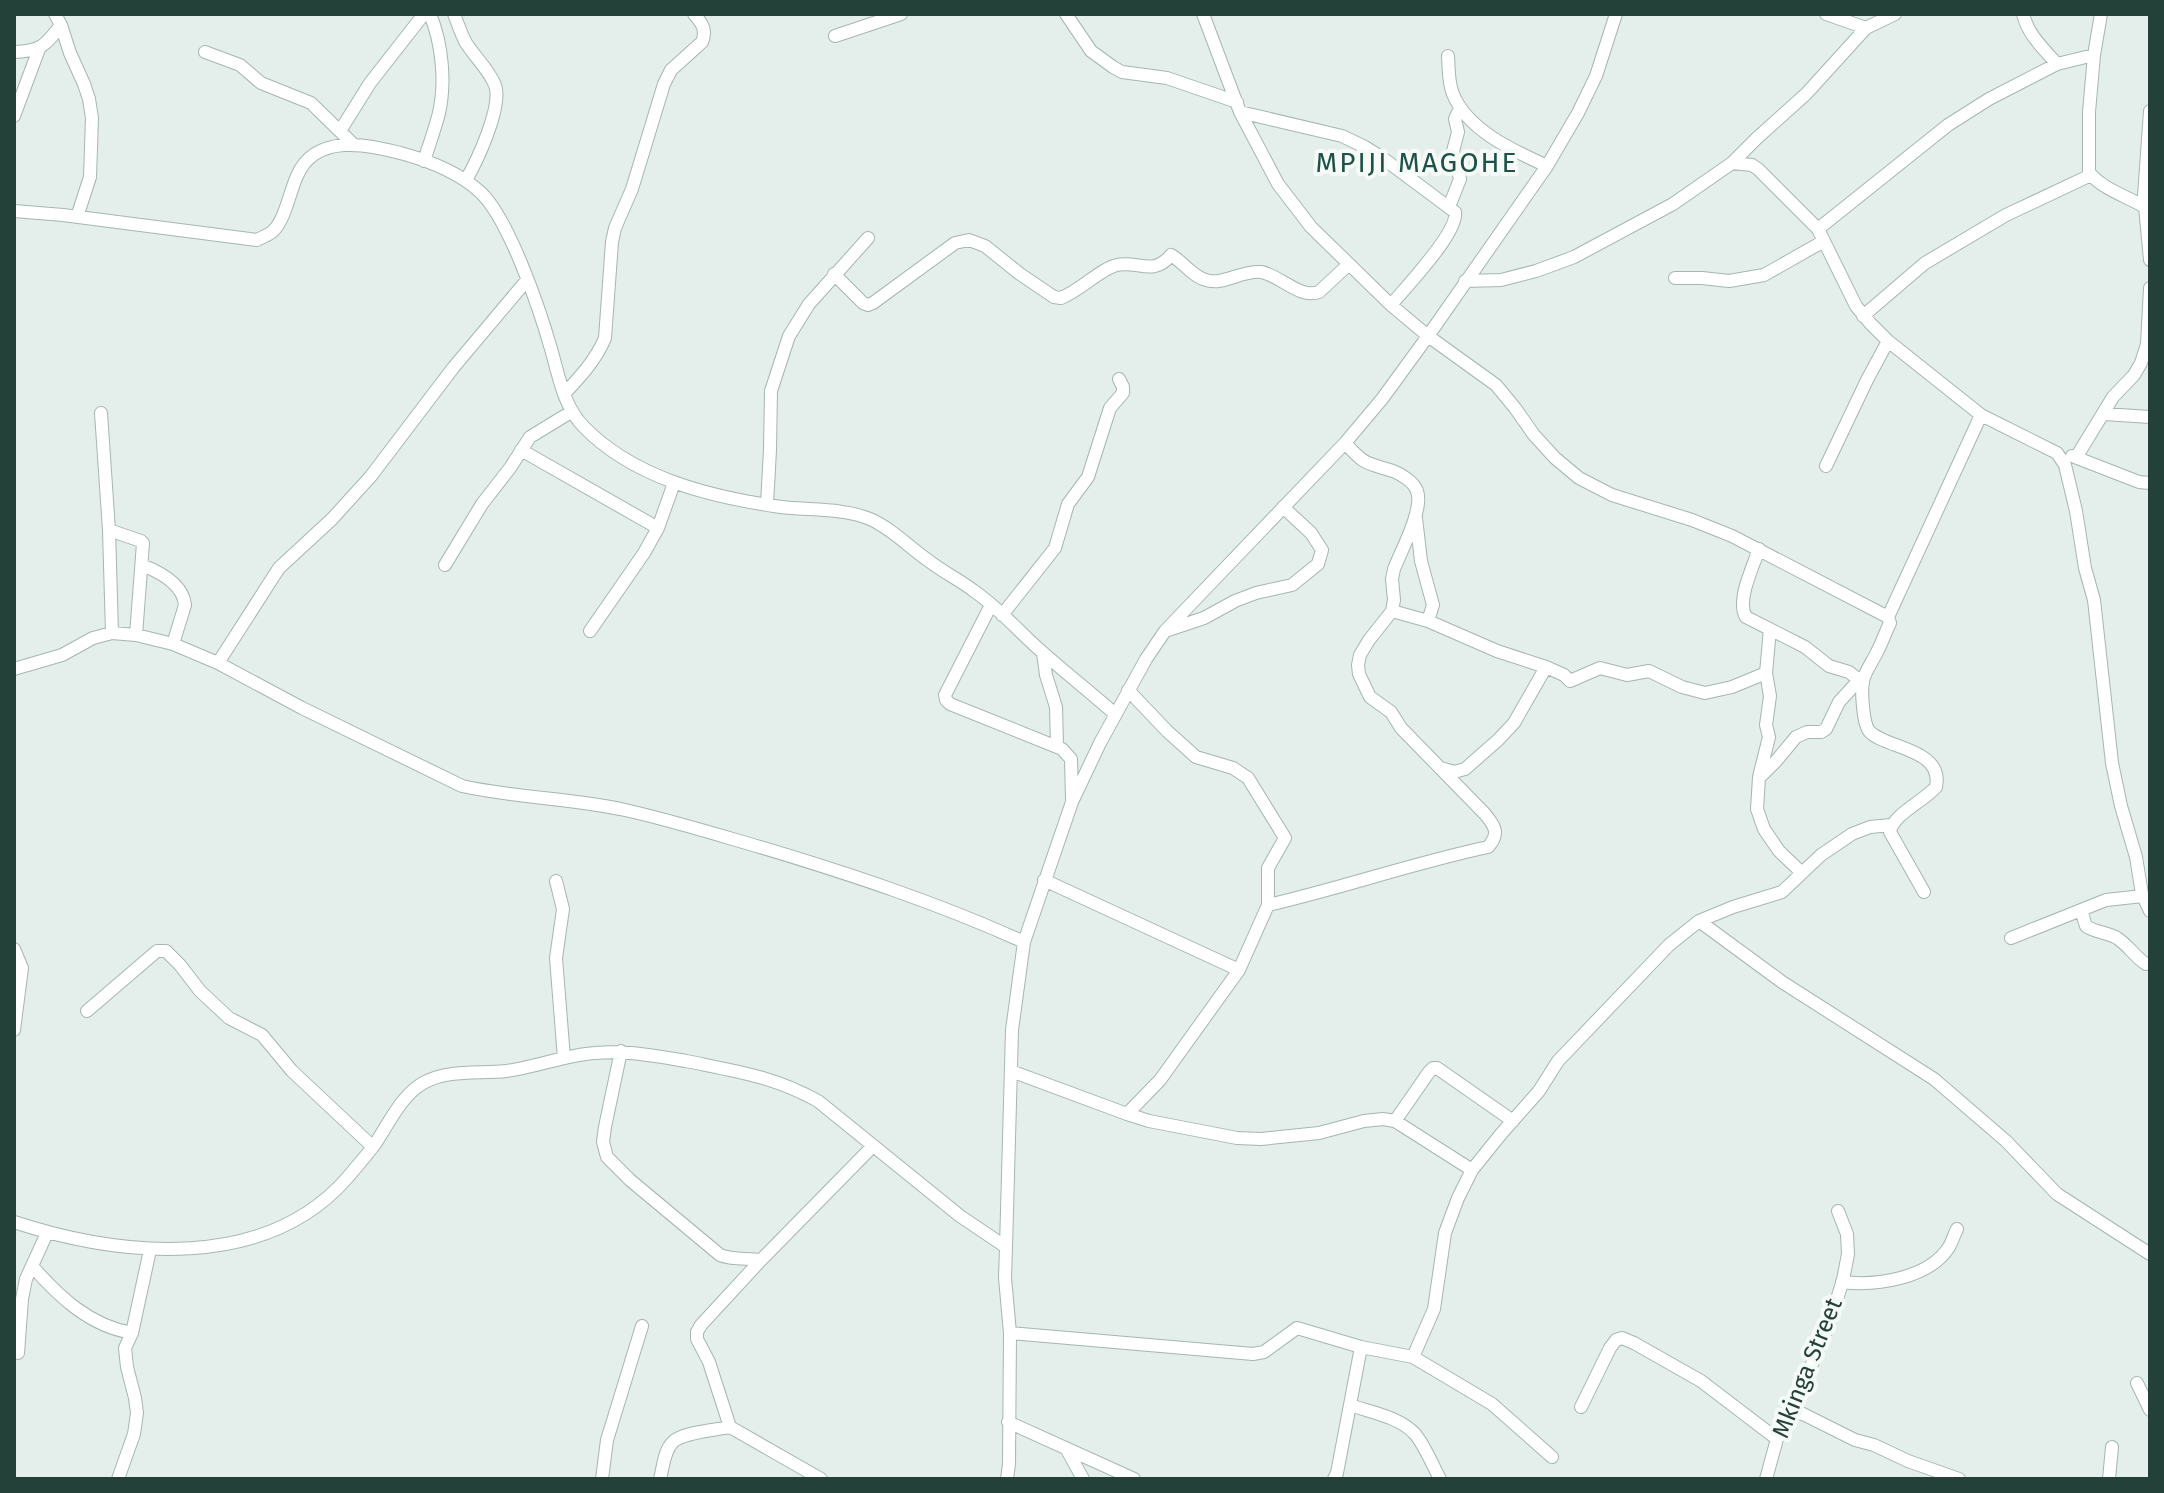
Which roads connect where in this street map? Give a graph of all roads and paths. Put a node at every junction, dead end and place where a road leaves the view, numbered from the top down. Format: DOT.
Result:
graph roads {
  1 [pos="424,14"];
  2 [pos="430,14"];
  3 [pos="454,14"];
  4 [pos="694,14"];
  5 [pos="901,14"];
  6 [pos="1066,14"];
  7 [pos="1203,14"];
  8 [pos="1616,14"];
  9 [pos="1826,14"];
  10 [pos="1895,14"];
  11 [pos="2023,14"];
  12 [pos="2101,14"];
  13 [pos="58,20"];
  14 [pos="1866,28"];
  15 [pos="835,36"];
  16 [pos="39,49"];
  17 [pos="14,52"];
  18 [pos="205,52"];
  19 [pos="2094,55"];
  20 [pos="1448,56"];
  21 [pos="2057,64"];
  22 [pos="1239,107"];
  23 [pos="1460,108"];
  24 [pos="2150,111"];
  25 [pos="14,116"];
  26 [pos="340,131"];
  27 [pos="352,143"];
  28 [pos="424,161"];
  29 [pos="1732,163"];
  30 [pos="1547,166"];
  31 [pos="2091,175"];
  32 [pos="466,180"];
  33 [pos="2146,199"];
  34 [pos="1449,207"];
  35 [pos="14,211"];
  36 [pos="77,217"];
  37 [pos="1821,235"];
  38 [pos="868,238"];
  39 [pos="2150,260"];
  40 [pos="1349,264"];
  41 [pos="834,274"];
  42 [pos="1675,278"];
  43 [pos="527,280"];
  44 [pos="1465,281"];
  45 [pos="2150,288"];
  46 [pos="1391,305"];
  47 [pos="1863,316"];
  48 [pos="2149,317"];
  49 [pos="1428,336"];
  50 [pos="1888,341"];
  51 [pos="1119,379"];
  52 [pos="564,394"];
  53 [pos="571,412"];
  54 [pos="101,413"];
  55 [pos="2104,414"];
  56 [pos="1981,415"];
  57 [pos="2150,417"];
  58 [pos="1345,443"];
  59 [pos="521,450"];
  60 [pos="2057,453"];
  61 [pos="2077,456"];
  62 [pos="1826,466"];
  63 [pos="674,483"];
  64 [pos="2150,483"];
  65 [pos="767,504"];
  66 [pos="1283,507"];
  67 [pos="1416,514"];
  68 [pos="658,528"];
  69 [pos="109,530"];
  70 [pos="1759,549"];
  71 [pos="142,565"];
  72 [pos="445,565"];
  73 [pos="991,605"];
  74 [pos="1392,611"];
  75 [pos="1002,615"];
  76 [pos="1888,617"];
  77 [pos="1428,621"];
  78 [pos="1770,629"];
  79 [pos="590,631"];
  80 [pos="1165,631"];
  81 [pos="112,633"];
  82 [pos="136,635"];
  83 [pos="173,644"];
  84 [pos="1043,653"];
  85 [pos="218,663"];
  86 [pos="1546,667"];
  87 [pos="14,669"];
  88 [pos="1766,673"];
  89 [pos="1861,681"];
  90 [pos="1128,690"];
  91 [pos="1115,714"];
  92 [pos="1057,745"];
  93 [pos="1441,767"];
  94 [pos="1759,777"];
  95 [pos="1072,802"];
  96 [pos="1891,825"];
  97 [pos="1801,872"];
  98 [pos="1044,880"];
  99 [pos="556,881"];
  100 [pos="1924,892"];
  101 [pos="2145,893"];
  102 [pos="1268,905"];
  103 [pos="2081,910"];
  104 [pos="2150,911"];
  105 [pos="1699,921"];
  106 [pos="2011,938"];
  107 [pos="1024,942"];
  108 [pos="14,949"];
  109 [pos="2146,964"];
  110 [pos="1239,970"];
  111 [pos="87,1011"];
  112 [pos="14,1030"];
  113 [pos="621,1051"];
  114 [pos="564,1058"];
  115 [pos="1011,1071"];
  116 [pos="1127,1114"];
  117 [pos="1395,1121"];
  118 [pos="1513,1121"];
  119 [pos="373,1147"];
  120 [pos="872,1147"];
  121 [pos="1472,1170"];
  122 [pos="1838,1211"];
  123 [pos="14,1222"];
  124 [pos="1957,1229"];
  125 [pos="47,1233"];
  126 [pos="1006,1247"];
  127 [pos="150,1250"];
  128 [pos="2150,1254"];
  129 [pos="761,1260"];
  130 [pos="32,1266"];
  131 [pos="1842,1282"];
  132 [pos="642,1326"];
  133 [pos="132,1333"];
  134 [pos="1010,1333"];
  135 [pos="1361,1347"];
  136 [pos="18,1353"];
  137 [pos="1413,1357"];
  138 [pos="2137,1383"];
  139 [pos="1350,1405"];
  140 [pos="1581,1407"];
  141 [pos="2150,1410"];
  142 [pos="1792,1412"];
  143 [pos="1008,1422"];
  144 [pos="730,1427"];
  145 [pos="1777,1439"];
  146 [pos="2112,1447"];
  147 [pos="1066,1448"];
  148 [pos="1552,1457"];
  149 [pos="118,1479"];
  150 [pos="602,1479"];
  151 [pos="660,1479"];
  152 [pos="821,1479"];
  153 [pos="1007,1479"];
  154 [pos="1083,1479"];
  155 [pos="1134,1479"];
  156 [pos="1334,1479"];
  157 [pos="1440,1479"];
  158 [pos="1766,1479"];
  159 [pos="1959,1479"];
  160 [pos="2109,1479"];
  1 -- 26 [label="street"];
  2 -- 28 [label="street"];
  3 -- 32 [label="street"];
  4 -- 52 [label="street"];
  5 -- 15 [label="street"];
  6 -- 22 [label="street"];
  7 -- 22 [label="street"];
  8 -- 30 [label="street"];
  9 -- 14 [label="street"];
  10 -- 14 [label="street"];
  11 -- 21 [label="street"];
  12 -- 19 [label="street"];
  13 -- 16 [label="street"];
  13 -- 36 [label="street"];
  14 -- 29 [label="street"];
  16 -- 17 [label="street"];
  16 -- 25 [label="street"];
  18 -- 26 [label="street"];
  19 -- 21 [label="street"];
  19 -- 31 [label="street"];
  20 -- 23 [label="street"];
  21 -- 37 [label="street"];
  22 -- 34 [label="street"];
  22 -- 40 [label="street"];
  23 -- 30 [label="street"];
  23 -- 34 [label="street"];
  24 -- 33 [label="street"];
  26 -- 27 [label="street"];
  27 -- 28 [label="street"];
  27 -- 36 [label="street"];
  28 -- 32 [label="street"];
  29 -- 37 [label="street"];
  29 -- 44 [label="street"];
  30 -- 44 [label="street"];
  31 -- 33 [label="street"];
  31 -- 47 [label="street"];
  32 -- 43 [label="street"];
  33 -- 39 [label="street"];
  34 -- 46 [label="street"];
  35 -- 36 [label="street"];
  37 -- 42 [label="street"];
  37 -- 47 [label="street"];
  38 -- 41 [label="street"];
  40 -- 41 [label="street"];
  40 -- 46 [label="street"];
  41 -- 65 [label="street"];
  43 -- 52 [label="street"];
  43 -- 85 [label="street"];
  44 -- 49 [label="street"];
  45 -- 48 [label="street"];
  46 -- 49 [label="street"];
  47 -- 50 [label="street"];
  48 -- 55 [label="street"];
  49 -- 58 [label="street"];
  49 -- 70 [label="street"];
  50 -- 56 [label="street"];
  50 -- 62 [label="street"];
  51 -- 75 [label="street"];
  52 -- 53 [label="street"];
  53 -- 59 [label="street"];
  53 -- 63 [label="street"];
  54 -- 69 [label="street"];
  55 -- 57 [label="street"];
  55 -- 61 [label="street"];
  56 -- 60 [label="street"];
  56 -- 76 [label="street"];
  58 -- 66 [label="street"];
  58 -- 67 [label="street"];
  59 -- 68 [label="street"];
  59 -- 72 [label="street"];
  60 -- 61 [label="street"];
  60 -- 101 [label="street"];
  61 -- 64 [label="street"];
  63 -- 65 [label="street"];
  63 -- 68 [label="street"];
  65 -- 73 [label="street"];
  66 -- 80 [label="street"];
  66 -- 80 [label="street"];
  67 -- 74 [label="street"];
  67 -- 77 [label="street"];
  68 -- 79 [label="street"];
  69 -- 71 [label="street"];
  69 -- 81 [label="street"];
  70 -- 76 [label="street"];
  70 -- 78 [label="street"];
  71 -- 82 [label="street"];
  71 -- 83 [label="street"];
  73 -- 75 [label="street"];
  73 -- 92 [label="street"];
  74 -- 77 [label="street"];
  74 -- 93 [label="street"];
  75 -- 84 [label="street"];
  76 -- 89 [label="street"];
  77 -- 86 [label="street"];
  78 -- 88 [label="street"];
  78 -- 89 [label="street"];
  80 -- 90 [label="street"];
  81 -- 82 [label="street"];
  81 -- 87 [label="street"];
  82 -- 83 [label="street"];
  83 -- 85 [label="street"];
  84 -- 91 [label="street"];
  84 -- 92 [label="street"];
  85 -- 107 [label="street"];
  86 -- 88 [label="street"];
  86 -- 93 [label="street"];
  88 -- 94 [label="street"];
  89 -- 94 [label="street"];
  89 -- 96 [label="street"];
  90 -- 91 [label="street"];
  90 -- 102 [label="street"];
  91 -- 95 [label="street"];
  92 -- 95 [label="street"];
  93 -- 102 [label="street"];
  94 -- 97 [label="street"];
  95 -- 98 [label="street"];
  96 -- 97 [label="street"];
  96 -- 100 [label="street"];
  97 -- 105 [label="street"];
  98 -- 107 [label="street"];
  98 -- 110 [label="street"];
  99 -- 114 [label="street"];
  101 -- 103 [label="street"];
  101 -- 104 [label="street"];
  102 -- 110 [label="street"];
  103 -- 106 [label="street"];
  103 -- 109 [label="street"];
  105 -- 118 [label="street"];
  105 -- 128 [label="street"];
  107 -- 115 [label="street"];
  108 -- 112 [label="street"];
  110 -- 116 [label="street"];
  111 -- 119 [label="street"];
  113 -- 114 [label="street"];
  113 -- 120 [label="street"];
  113 -- 129 [label="street"];
  114 -- 119 [label="street"];
  115 -- 116 [label="street"];
  115 -- 126 [label="street"];
  116 -- 117 [label="street"];
  117 -- 118 [label="street"];
  117 -- 121 [label="street"];
  118 -- 121 [label="street"];
  119 -- 127 [label="street"];
  120 -- 126 [label="street"];
  120 -- 129 [label="street"];
  121 -- 137 [label="street"];
  122 -- 131 [label="street, Mkinga Street"];
  123 -- 125 [label="street"];
  124 -- 131 [label="street"];
  125 -- 127 [label="street"];
  125 -- 130 [label="street"];
  126 -- 134 [label="street"];
  127 -- 133 [label="street"];
  129 -- 144 [label="street"];
  130 -- 133 [label="street"];
  130 -- 136 [label="street"];
  131 -- 142 [label="street, Mkinga Street"];
  132 -- 150 [label="street"];
  133 -- 149 [label="street"];
  134 -- 135 [label="street"];
  134 -- 143 [label="street"];
  135 -- 137 [label="street"];
  135 -- 139 [label="street"];
  137 -- 148 [label="street"];
  138 -- 141 [label="street"];
  139 -- 156 [label="street"];
  139 -- 157 [label="street"];
  140 -- 145 [label="street"];
  142 -- 145 [label="street, Mkinga Street"];
  142 -- 159 [label="street"];
  143 -- 147 [label="street"];
  143 -- 153 [label="street"];
  144 -- 151 [label="street"];
  144 -- 152 [label="street"];
  145 -- 158 [label="street, Mkinga Street"];
  146 -- 160 [label="street"];
  147 -- 154 [label="street"];
  147 -- 155 [label="street"];
}
